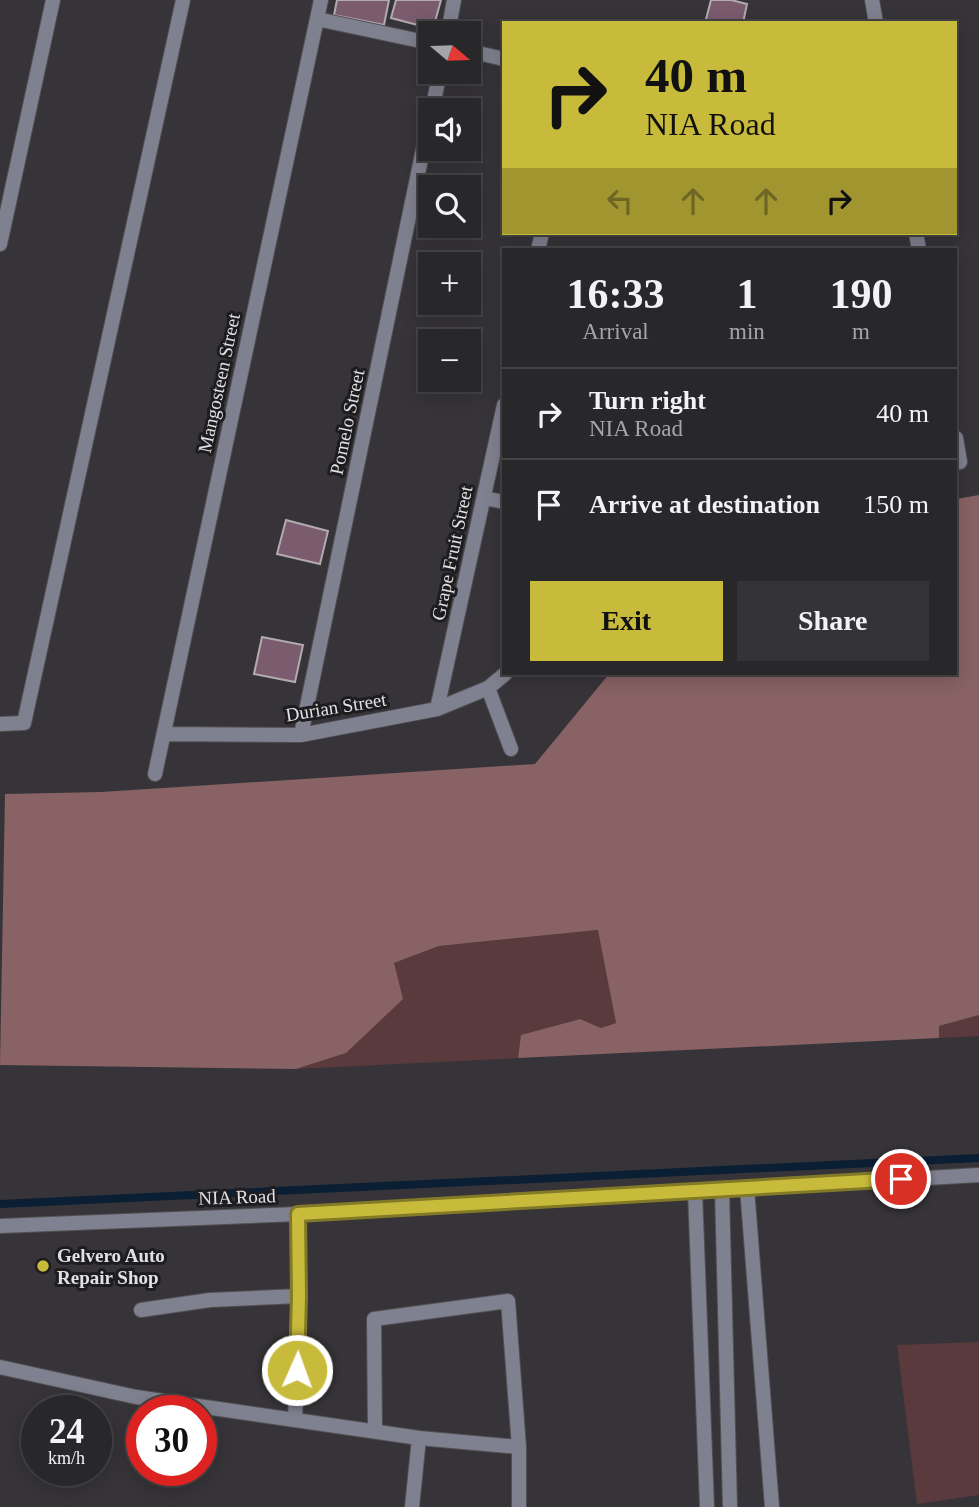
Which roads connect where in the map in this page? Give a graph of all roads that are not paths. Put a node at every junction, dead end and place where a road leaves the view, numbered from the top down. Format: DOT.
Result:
graph roads {
  1 [pos="52,0"];
  2 [pos="183,0"];
  3 [pos="321,0"];
  4 [pos="454,0"];
  5 [pos="869,1"];
  6 [pos="317,19"];
  7 [pos="450,21"];
  8 [pos="875,21"];
  9 [pos="418,40"];
  10 [pos="481,54"];
  11 [pos="502,59"];
  12 [pos="421,161"];
  13 [pos="0,244"];
  14 [pos="502,414"];
  15 [pos="957,444"];
  16 [pos="960,462"];
  17 [pos="484,499"];
  18 [pos="502,502"];
  19 [pos="504,675"];
  20 [pos="488,688"];
  21 [pos="437,709"];
  22 [pos="0,724"];
  23 [pos="164,734"];
  24 [pos="300,735"];
  25 [pos="510,749"];
  26 [pos="155,774"];
  27 [pos="979,1175"];
  28 [pos="747,1188"];
  29 [pos="722,1190"];
  30 [pos="695,1191"];
  31 [pos="298,1214"];
  32 [pos="0,1226"];
  33 [pos="299,1296"];
  34 [pos="141,1310"];
  35 [pos="0,1367"];
  36 [pos="295,1420"];
  37 [pos="375,1431"];
  38 [pos="419,1438"];
  39 [pos="519,1447"];
  40 [pos="412,1507"];
  41 [pos="519,1507"];
  42 [pos="707,1507"];
  43 [pos="730,1507"];
  44 [pos="772,1507"];
  1 -- 13 [label="street"];
  2 -- 22 [label="street"];
  3 -- 6 [label="street, Mangosteen Street"];
  4 -- 7 [label="street"];
  5 -- 8 [label="street"];
  6 -- 9 [label="street"];
  6 -- 23 [label="street, Mangosteen Street"];
  10 -- 11 [label="street"];
  12 -- 24 [label="street, Pomelo Street"];
  14 -- 17 [label="street, Grape Fruit Street"];
  15 -- 16 [label="street"];
  17 -- 18 [label="street"];
  17 -- 21 [label="street, Grape Fruit Street"];
  19 -- 20 [label="street, Durian Street"];
  20 -- 21 [label="street, Durian Street"];
  20 -- 25 [label="street"];
  21 -- 24 [label="street, Durian Street"];
  23 -- 24 [label="street, Durian Street"];
  23 -- 26 [label="street, Mangosteen Street"];
  27 -- 28 [label="street, NIA Road"];
  28 -- 29 [label="street, NIA Road"];
  28 -- 44 [label="street"];
  29 -- 30 [label="street, NIA Road"];
  29 -- 43 [label="street"];
  30 -- 31 [label="street, NIA Road"];
  30 -- 42 [label="street"];
  31 -- 32 [label="street, NIA Road"];
  31 -- 33 [label="street"];
  33 -- 34 [label="street"];
  33 -- 36 [label="street"];
  35 -- 36 [label="street"];
  36 -- 37 [label="street"];
  37 -- 38 [label="street"];
  37 -- 39 [label="street"];
  38 -- 39 [label="street"];
  38 -- 40 [label="street"];
  39 -- 41 [label="street"];
}
